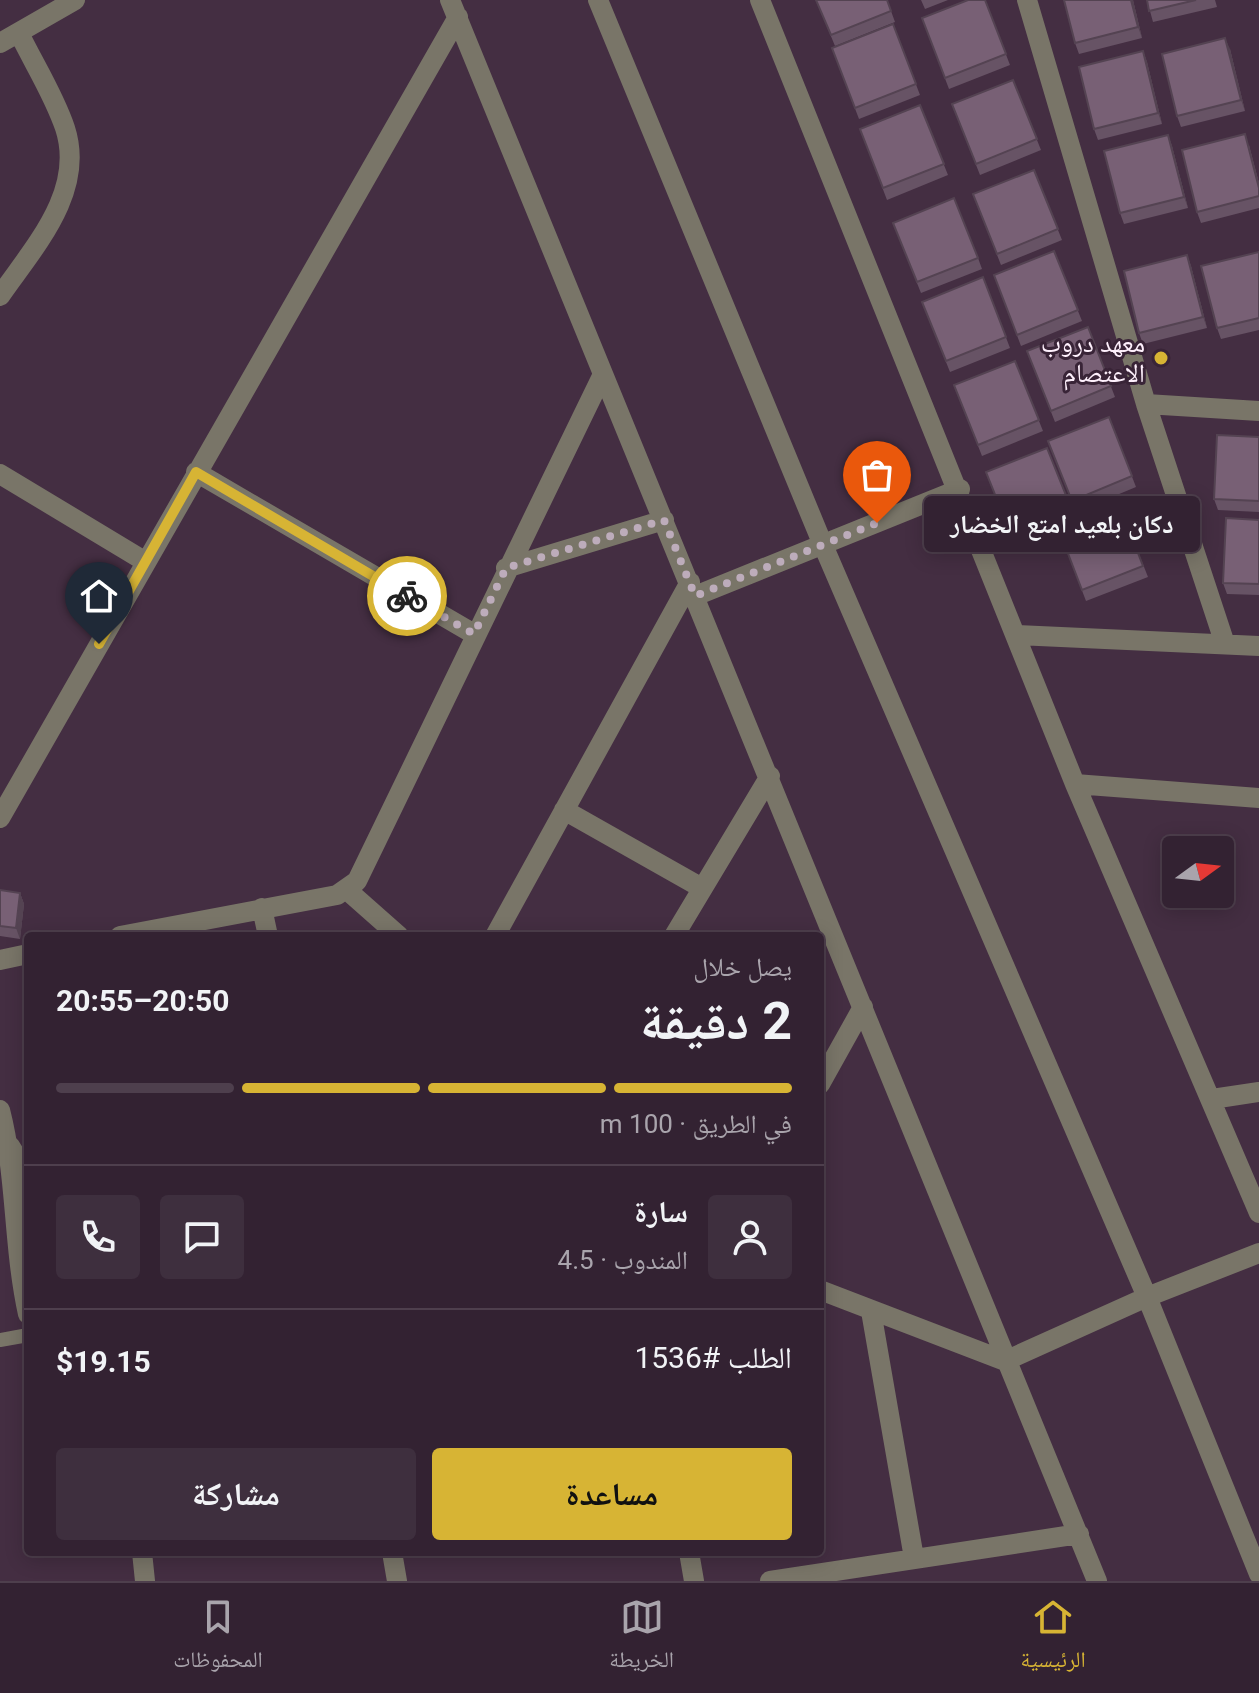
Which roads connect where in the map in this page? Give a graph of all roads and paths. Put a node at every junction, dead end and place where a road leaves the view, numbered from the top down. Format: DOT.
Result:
graph roads {
  1 [pos="75,0"];
  2 [pos="598,0"];
  3 [pos="760,0"];
  4 [pos="1027,0"];
  5 [pos="454,9"];
  6 [pos="9,38"];
  7 [pos="0,296"];
  8 [pos="603,374"];
  9 [pos="1146,404"];
  10 [pos="1259,411"];
  11 [pos="196,472"];
  12 [pos="0,474"];
  13 [pos="960,489"];
  14 [pos="664,520"];
  15 [pos="823,545"];
  16 [pos="146,562"];
  17 [pos="506,568"];
  18 [pos="692,589"];
  19 [pos="474,634"];
  20 [pos="1017,635"];
  21 [pos="1225,644"];
  22 [pos="1259,646"];
  23 [pos="770,776"];
  24 [pos="1075,784"];
  25 [pos="1259,798"];
  26 [pos="564,810"];
  27 [pos="0,818"];
  28 [pos="702,888"];
  29 [pos="347,890"];
  30 [pos="262,908"];
  31 [pos="140,932"];
  32 [pos="267,932"];
  33 [pos="394,932"];
  34 [pos="497,932"];
  35 [pos="676,932"];
  36 [pos="24,955"];
  37 [pos="0,960"];
  38 [pos="863,1007"];
  39 [pos="824,1077"];
  40 [pos="1259,1092"];
  41 [pos="1212,1099"];
  42 [pos="0,1110"];
  43 [pos="8,1143"];
  44 [pos="24,1169"];
  45 [pos="1259,1213"];
  46 [pos="1259,1253"];
  47 [pos="824,1292"];
  48 [pos="24,1296"];
  49 [pos="1147,1297"];
  50 [pos="871,1311"];
  51 [pos="24,1336"];
  52 [pos="0,1340"];
  53 [pos="1005,1361"];
  54 [pos="1079,1534"];
  55 [pos="142,1556"];
  56 [pos="393,1556"];
  57 [pos="690,1556"];
  58 [pos="914,1558"];
  59 [pos="868,1572"];
  60 [pos="1259,1574"];
  61 [pos="145,1581"];
  62 [pos="397,1581"];
  63 [pos="694,1581"];
  64 [pos="770,1581"];
  65 [pos="1097,1581"];
  1 -- 6 [label="street"];
  2 -- 15 [label="street"];
  3 -- 13 [label="street"];
  4 -- 9 [label="street"];
  5 -- 8 [label="street"];
  5 -- 11 [label="street"];
  6 -- 7 [label="street"];
  8 -- 14 [label="street"];
  8 -- 17 [label="street"];
  9 -- 10 [label="street"];
  9 -- 21 [label="street"];
  11 -- 16 [label="street"];
  11 -- 19 [label="street"];
  12 -- 16 [label="street"];
  13 -- 15 [label="street"];
  13 -- 20 [label="street"];
  14 -- 17 [label="street"];
  14 -- 18 [label="street"];
  15 -- 18 [label="street"];
  15 -- 49 [label="street"];
  16 -- 27 [label="street"];
  17 -- 19 [label="street"];
  18 -- 23 [label="street"];
  18 -- 26 [label="street"];
  19 -- 29 [label="street"];
  20 -- 21 [label="street"];
  20 -- 24 [label="street"];
  21 -- 22 [label="street"];
  23 -- 28 [label="street"];
  23 -- 38 [label="street"];
  24 -- 25 [label="street"];
  24 -- 41 [label="street"];
  26 -- 28 [label="street"];
  26 -- 34 [label="street"];
  28 -- 35 [label="street"];
  29 -- 30 [label="street"];
  29 -- 33 [label="street"];
  30 -- 31 [label="street"];
  30 -- 32 [label="street"];
  36 -- 37 [label="street"];
  38 -- 39 [label="street"];
  38 -- 53 [label="street"];
  40 -- 41 [label="street"];
  41 -- 45 [label="street"];
  42 -- 43 [label="street"];
  43 -- 44 [label="street"];
  43 -- 48 [label="street"];
  46 -- 49 [label="street"];
  47 -- 50 [label="street"];
  49 -- 53 [label="street"];
  49 -- 60 [label="street"];
  50 -- 53 [label="street"];
  50 -- 58 [label="street"];
  51 -- 52 [label="lane"];
  53 -- 54 [label="street"];
  54 -- 58 [label="street"];
  54 -- 65 [label="street"];
  55 -- 61 [label="street"];
  56 -- 62 [label="street"];
  57 -- 63 [label="street"];
  58 -- 59 [label="street"];
  59 -- 64 [label="street"];
}
